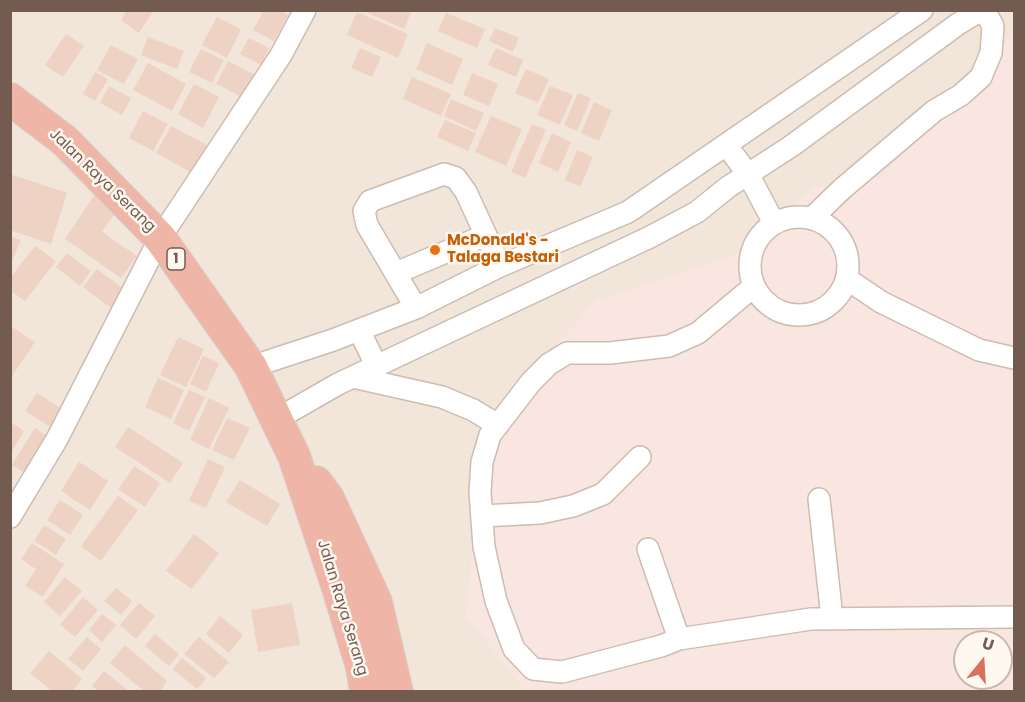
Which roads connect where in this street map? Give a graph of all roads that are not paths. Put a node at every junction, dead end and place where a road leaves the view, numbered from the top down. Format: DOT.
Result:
graph roads {
  1 [pos="305,10"];
  2 [pos="921,10"];
  3 [pos="983,10"];
  4 [pos="10,99"];
  5 [pos="726,145"];
  6 [pos="748,174"];
  7 [pos="812,218"];
  8 [pos="774,223"];
  9 [pos="486,235"];
  10 [pos="160,238"];
  11 [pos="500,266"];
  12 [pos="396,273"];
  13 [pos="847,279"];
  14 [pos="753,286"];
  15 [pos="416,308"];
  16 [pos="359,330"];
  17 [pos="1014,358"];
  18 [pos="251,367"];
  19 [pos="377,367"];
  20 [pos="353,377"];
  21 [pos="277,419"];
  22 [pos="498,425"];
  23 [pos="294,456"];
  24 [pos="640,457"];
  25 [pos="819,499"];
  26 [pos="482,516"];
  27 [pos="10,517"];
  28 [pos="648,549"];
  29 [pos="1014,617"];
  30 [pos="832,618"];
  31 [pos="679,639"];
  32 [pos="366,692"];
  33 [pos="397,692"];
  1 -- 10 [label="street"];
  2 -- 5 [label="street"];
  3 -- 6 [label="street"];
  3 -- 7 [label="street"];
  4 -- 10 [label="highway, Jalan Raya Serang / 1"];
  5 -- 6 [label="street"];
  5 -- 11 [label="street"];
  6 -- 8 [label="street"];
  6 -- 19 [label="street"];
  7 -- 8 [label="street"];
  7 -- 13 [label="street"];
  8 -- 14 [label="street"];
  9 -- 11 [label="street"];
  9 -- 12 [label="street"];
  9 -- 12 [label="street"];
  10 -- 18 [label="highway, Jalan Raya Serang / 1"];
  10 -- 27 [label="street"];
  11 -- 15 [label="street"];
  12 -- 15 [label="street"];
  13 -- 14 [label="street"];
  13 -- 17 [label="street"];
  14 -- 22 [label="street"];
  15 -- 16 [label="street"];
  16 -- 18 [label="street"];
  16 -- 19 [label="street"];
  18 -- 21 [label="highway, Jalan Raya Serang / 1"];
  19 -- 20 [label="street"];
  20 -- 21 [label="street"];
  20 -- 22 [label="street"];
  21 -- 23 [label="highway, Jalan Raya Serang / 1"];
  22 -- 26 [label="street"];
  23 -- 32 [label="highway, Jalan Raya Serang / 1"];
  23 -- 33 [label="highway, Jalan Raya Serang / 1"];
  24 -- 26 [label="street"];
  25 -- 30 [label="street"];
  26 -- 31 [label="street"];
  28 -- 31 [label="street"];
  29 -- 30 [label="street"];
  30 -- 31 [label="street"];
}
